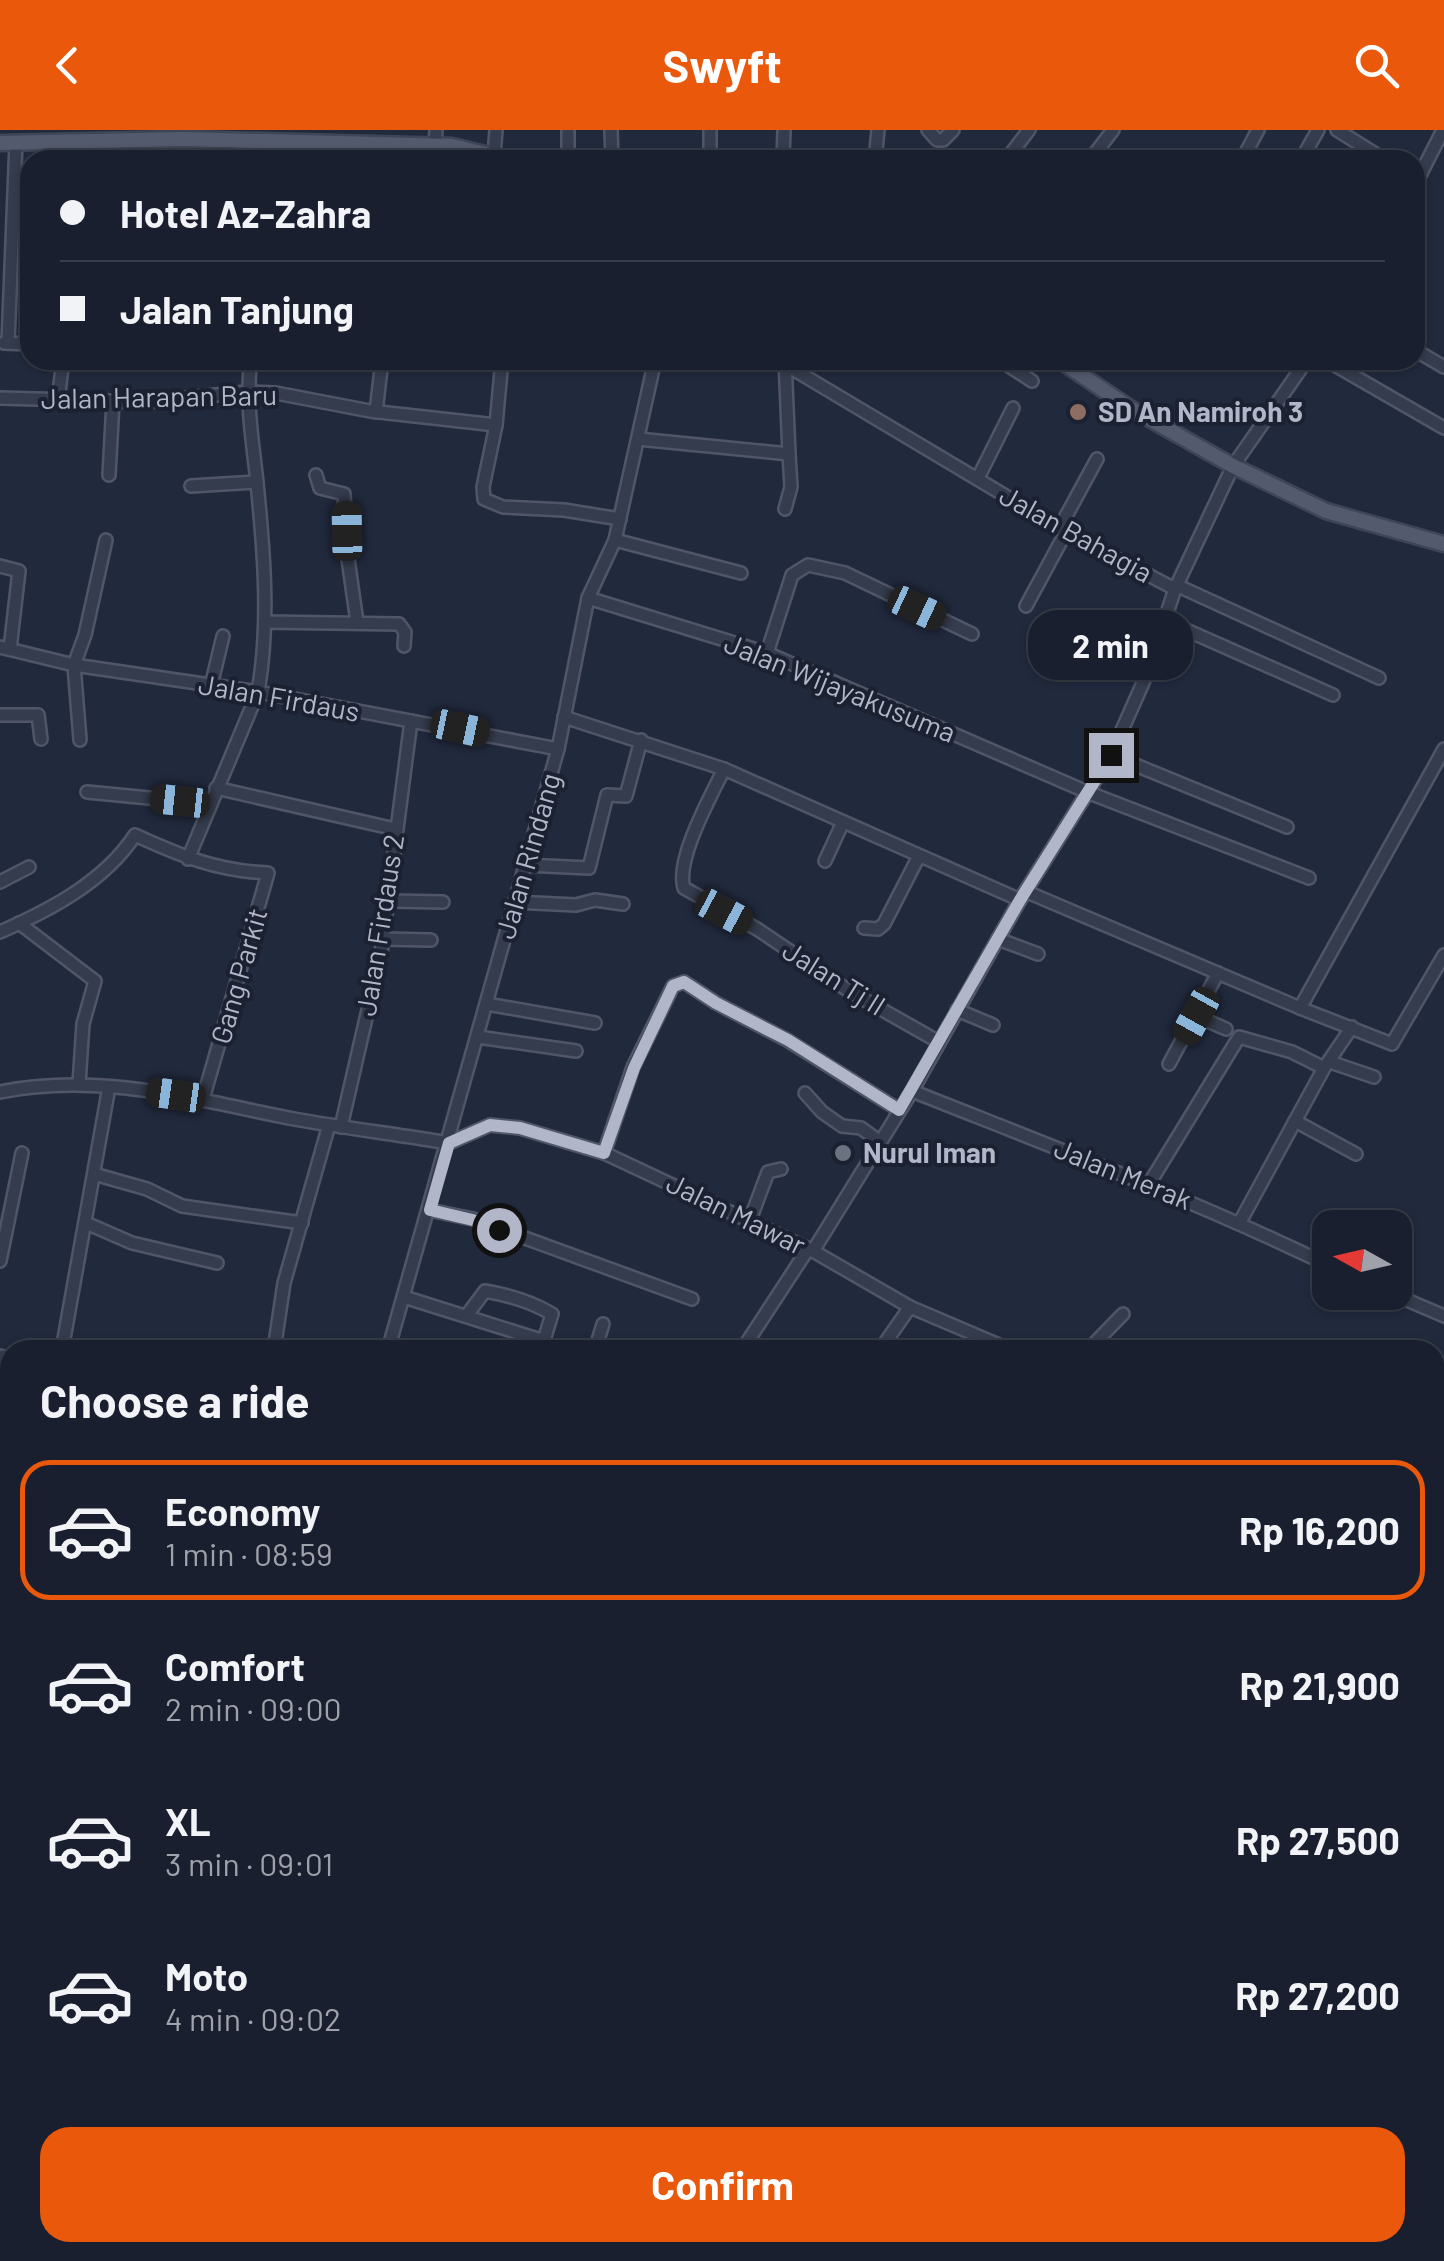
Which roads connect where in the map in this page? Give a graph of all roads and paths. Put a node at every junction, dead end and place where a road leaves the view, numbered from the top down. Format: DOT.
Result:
graph roads {
  1 [pos="928,130"];
  2 [pos="953,130"];
  3 [pos="1030,130"];
  4 [pos="1113,130"];
  5 [pos="1337,130"];
  6 [pos="1442,130"];
  7 [pos="184,135"];
  8 [pos="310,136"];
  9 [pos="436,138"];
  10 [pos="232,141"];
  11 [pos="8,142"];
  12 [pos="92,142"];
  13 [pos="279,143"];
  14 [pos="91,150"];
  15 [pos="230,150"];
  16 [pos="278,150"];
  17 [pos="469,150"];
  18 [pos="1014,150"];
  19 [pos="1098,150"];
  20 [pos="1369,150"];
  21 [pos="1425,164"];
  22 [pos="4,343"];
  23 [pos="62,370"];
  24 [pos="249,370"];
  25 [pos="381,370"];
  26 [pos="501,370"];
  27 [pos="653,370"];
  28 [pos="786,370"];
  29 [pos="799,370"];
  30 [pos="1015,370"];
  31 [pos="1074,370"];
  32 [pos="1300,370"];
  33 [pos="1343,370"];
  34 [pos="1032,381"];
  35 [pos="246,392"];
  36 [pos="0,398"];
  37 [pos="58,400"];
  38 [pos="113,402"];
  39 [pos="1013,408"];
  40 [pos="376,412"];
  41 [pos="496,425"];
  42 [pos="1444,428"];
  43 [pos="638,439"];
  44 [pos="789,454"];
  45 [pos="1097,459"];
  46 [pos="1233,466"];
  47 [pos="109,475"];
  48 [pos="316,475"];
  49 [pos="978,478"];
  50 [pos="257,482"];
  51 [pos="191,486"];
  52 [pos="785,509"];
  53 [pos="620,519"];
  54 [pos="1062,530"];
  55 [pos="106,540"];
  56 [pos="615,540"];
  57 [pos="1444,544"];
  58 [pos="0,566"];
  59 [pos="741,573"];
  60 [pos="1176,587"];
  61 [pos="588,598"];
  62 [pos="1026,606"];
  63 [pos="1166,621"];
  64 [pos="265,622"];
  65 [pos="357,622"];
  66 [pos="972,634"];
  67 [pos="223,636"];
  68 [pos="404,646"];
  69 [pos="5,648"];
  70 [pos="767,653"];
  71 [pos="74,665"];
  72 [pos="1378,678"];
  73 [pos="211,686"];
  74 [pos="258,692"];
  75 [pos="1334,696"];
  76 [pos="0,714"];
  77 [pos="564,717"];
  78 [pos="411,721"];
  79 [pos="41,739"];
  80 [pos="80,740"];
  81 [pos="641,740"];
  82 [pos="558,749"];
  83 [pos="1444,749"];
  84 [pos="1111,755"];
  85 [pos="724,769"];
  86 [pos="216,788"];
  87 [pos="86,792"];
  88 [pos="1087,792"];
  89 [pos="211,804"];
  90 [pos="842,822"];
  91 [pos="1288,827"];
  92 [pos="395,829"];
  93 [pos="919,856"];
  94 [pos="188,859"];
  95 [pos="826,861"];
  96 [pos="525,865"];
  97 [pos="29,867"];
  98 [pos="1309,878"];
  99 [pos="0,882"];
  100 [pos="1024,896"];
  101 [pos="389,901"];
  102 [pos="443,902"];
  103 [pos="514,902"];
  104 [pos="623,904"];
  105 [pos="0,916"];
  106 [pos="19,923"];
  107 [pos="864,928"];
  108 [pos="2,931"];
  109 [pos="384,939"];
  110 [pos="998,939"];
  111 [pos="431,940"];
  112 [pos="1038,954"];
  113 [pos="1444,955"];
  114 [pos="1218,974"];
  115 [pos="487,1004"];
  116 [pos="1300,1008"];
  117 [pos="957,1010"];
  118 [pos="1196,1016"];
  119 [pos="594,1023"];
  120 [pos="992,1025"];
  121 [pos="1352,1027"];
  122 [pos="1226,1030"];
  123 [pos="478,1037"];
  124 [pos="939,1042"];
  125 [pos="576,1051"];
  126 [pos="1169,1064"];
  127 [pos="1326,1065"];
  128 [pos="1374,1077"];
  129 [pos="79,1084"];
  130 [pos="109,1087"];
  131 [pos="912,1090"];
  132 [pos="0,1092"];
  133 [pos="805,1093"];
  134 [pos="203,1099"];
  135 [pos="899,1110"];
  136 [pos="1296,1120"];
  137 [pos="335,1126"];
  138 [pos="880,1142"];
  139 [pos="449,1143"];
  140 [pos="22,1153"];
  141 [pos="604,1153"];
  142 [pos="1356,1154"];
  143 [pos="781,1169"];
  144 [pos="94,1174"];
  145 [pos="1148,1184"];
  146 [pos="430,1210"];
  147 [pos="750,1220"];
  148 [pos="1240,1222"];
  149 [pos="86,1223"];
  150 [pos="302,1224"];
  151 [pos="810,1250"];
  152 [pos="1312,1257"];
  153 [pos="0,1261"];
  154 [pos="217,1262"];
  155 [pos="404,1297"];
  156 [pos="692,1300"];
  157 [pos="1412,1302"];
  158 [pos="910,1307"];
  159 [pos="1124,1314"];
  160 [pos="467,1315"];
  161 [pos="1444,1316"];
  162 [pos="603,1324"];
  163 [pos="64,1340"];
  164 [pos="275,1340"];
  165 [pos="391,1340"];
  166 [pos="530,1340"];
  167 [pos="544,1340"];
  168 [pos="598,1340"];
  169 [pos="749,1340"];
  170 [pos="887,1340"];
  171 [pos="988,1340"];
  172 [pos="1098,1340"];
  1 -- 2 [label="street"];
  3 -- 18 [label="street"];
  4 -- 19 [label="street"];
  5 -- 20 [label="street"];
  6 -- 21 [label="street"];
  7 -- 10 [label="main road"];
  7 -- 12 [label="main road"];
  8 -- 9 [label="main road"];
  8 -- 13 [label="main road"];
  9 -- 17 [label="main road"];
  10 -- 13 [label="main road"];
  10 -- 15 [label="street"];
  11 -- 12 [label="main road"];
  11 -- 22 [label="street"];
  12 -- 14 [label="street"];
  13 -- 16 [label="street"];
  23 -- 37 [label="street"];
  24 -- 35 [label="street"];
  25 -- 40 [label="street"];
  26 -- 41 [label="street"];
  27 -- 43 [label="street, Jalan Rindang"];
  28 -- 44 [label="street"];
  29 -- 49 [label="street, Jalan Bahagia"];
  30 -- 34 [label="street"];
  31 -- 46 [label="main road"];
  32 -- 46 [label="street"];
  33 -- 42 [label="street"];
  35 -- 38 [label="street, Jalan Harapan Baru"];
  35 -- 40 [label="street, Jalan Harapan Baru"];
  35 -- 50 [label="street"];
  36 -- 37 [label="street, Jalan Harapan Baru"];
  37 -- 38 [label="street, Jalan Harapan Baru"];
  38 -- 47 [label="street"];
  39 -- 49 [label="street, Jalan Bahagia"];
  40 -- 41 [label="street, Jalan Harapan Baru"];
  41 -- 53 [label="street"];
  43 -- 44 [label="street"];
  43 -- 53 [label="street, Jalan Rindang"];
  44 -- 52 [label="street"];
  45 -- 54 [label="street"];
  46 -- 57 [label="main road"];
  46 -- 60 [label="street"];
  48 -- 65 [label="street"];
  49 -- 54 [label="street, Jalan Bahagia"];
  50 -- 51 [label="street"];
  50 -- 64 [label="street"];
  53 -- 56 [label="street, Jalan Rindang"];
  54 -- 60 [label="street, Jalan Bahagia"];
  54 -- 62 [label="street"];
  55 -- 71 [label="street"];
  56 -- 59 [label="street"];
  56 -- 61 [label="street, Jalan Rindang"];
  58 -- 69 [label="street"];
  60 -- 63 [label="street"];
  60 -- 72 [label="street, Jalan Bahagia"];
  61 -- 70 [label="street, Jalan Wijayakusuma"];
  61 -- 77 [label="street, Jalan Rindang"];
  63 -- 75 [label="street"];
  63 -- 84 [label="street"];
  64 -- 65 [label="street"];
  64 -- 74 [label="street"];
  65 -- 68 [label="street"];
  66 -- 70 [label="street"];
  67 -- 73 [label="street"];
  69 -- 71 [label="street, Jalan Firdaus"];
  70 -- 88 [label="street, Jalan Wijayakusuma"];
  71 -- 73 [label="street, Jalan Firdaus"];
  71 -- 80 [label="street"];
  73 -- 74 [label="street, Jalan Firdaus"];
  74 -- 78 [label="street, Jalan Firdaus"];
  74 -- 86 [label="street"];
  76 -- 79 [label="street"];
  77 -- 81 [label="street"];
  77 -- 82 [label="street, Jalan Rindang"];
  78 -- 82 [label="street, Jalan Firdaus"];
  78 -- 92 [label="street, Jalan Firdaus 2"];
  81 -- 85 [label="street"];
  81 -- 96 [label="street"];
  82 -- 96 [label="street, Jalan Rindang"];
  83 -- 116 [label="street"];
  84 -- 88 [label="street"];
  84 -- 91 [label="street"];
  85 -- 90 [label="street"];
  85 -- 124 [label="street, Jalan Tj II"];
  86 -- 89 [label="street"];
  86 -- 92 [label="street"];
  87 -- 89 [label="street"];
  88 -- 98 [label="street, Jalan Wijayakusuma"];
  88 -- 100 [label="street"];
  89 -- 94 [label="street"];
  90 -- 93 [label="street"];
  90 -- 95 [label="street"];
  92 -- 101 [label="street, Jalan Firdaus 2"];
  93 -- 100 [label="street"];
  93 -- 107 [label="street"];
  94 -- 106 [label="street, Gang Parkit"];
  94 -- 134 [label="street, Gang Parkit"];
  96 -- 103 [label="street, Jalan Rindang"];
  97 -- 99 [label="street"];
  100 -- 110 [label="street"];
  100 -- 114 [label="street"];
  101 -- 102 [label="street"];
  101 -- 109 [label="street, Jalan Firdaus 2"];
  103 -- 104 [label="street"];
  103 -- 115 [label="street, Jalan Rindang"];
  105 -- 108 [label="street"];
  106 -- 108 [label="street"];
  106 -- 129 [label="street"];
  109 -- 111 [label="street"];
  109 -- 137 [label="street, Jalan Firdaus 2"];
  110 -- 112 [label="street"];
  110 -- 117 [label="street"];
  113 -- 121 [label="street"];
  114 -- 116 [label="street"];
  114 -- 118 [label="street"];
  115 -- 119 [label="street"];
  115 -- 123 [label="street, Jalan Rindang"];
  116 -- 121 [label="street"];
  117 -- 120 [label="street"];
  117 -- 124 [label="street"];
  118 -- 122 [label="street"];
  118 -- 126 [label="street"];
  121 -- 127 [label="street"];
  123 -- 125 [label="street"];
  123 -- 139 [label="street, Jalan Rindang"];
  124 -- 131 [label="street"];
  127 -- 128 [label="street"];
  127 -- 136 [label="street"];
  127 -- 145 [label="street"];
  129 -- 130 [label="street"];
  129 -- 132 [label="street"];
  130 -- 134 [label="street"];
  130 -- 144 [label="street"];
  131 -- 135 [label="street"];
  131 -- 145 [label="street, Jalan Merak"];
  133 -- 138 [label="street"];
  134 -- 137 [label="street"];
  135 -- 138 [label="street"];
  135 -- 141 [label="street"];
  136 -- 142 [label="street"];
  136 -- 148 [label="street"];
  137 -- 139 [label="street"];
  137 -- 150 [label="street, Jalan Firdaus 2"];
  138 -- 151 [label="street"];
  139 -- 141 [label="street, Jalan Mawar"];
  139 -- 146 [label="street, Jalan Rindang"];
  140 -- 153 [label="street"];
  141 -- 147 [label="street, Jalan Mawar"];
  143 -- 147 [label="street"];
  144 -- 149 [label="street"];
  144 -- 150 [label="street"];
  145 -- 148 [label="street, Jalan Merak"];
  146 -- 155 [label="street, Jalan Rindang"];
  146 -- 156 [label="street"];
  147 -- 151 [label="street, Jalan Mawar"];
  148 -- 152 [label="street, Jalan Merak"];
  149 -- 154 [label="street"];
  149 -- 163 [label="street"];
  150 -- 164 [label="street, Jalan Firdaus 2"];
  151 -- 158 [label="street, Jalan Mawar"];
  151 -- 169 [label="street"];
  155 -- 160 [label="street"];
  155 -- 165 [label="street, Jalan Rindang"];
  157 -- 161 [label="street"];
  158 -- 170 [label="street"];
  158 -- 171 [label="street, Jalan Mawar"];
  159 -- 172 [label="street"];
  160 -- 166 [label="street"];
  160 -- 167 [label="street"];
  162 -- 168 [label="street"];
}
